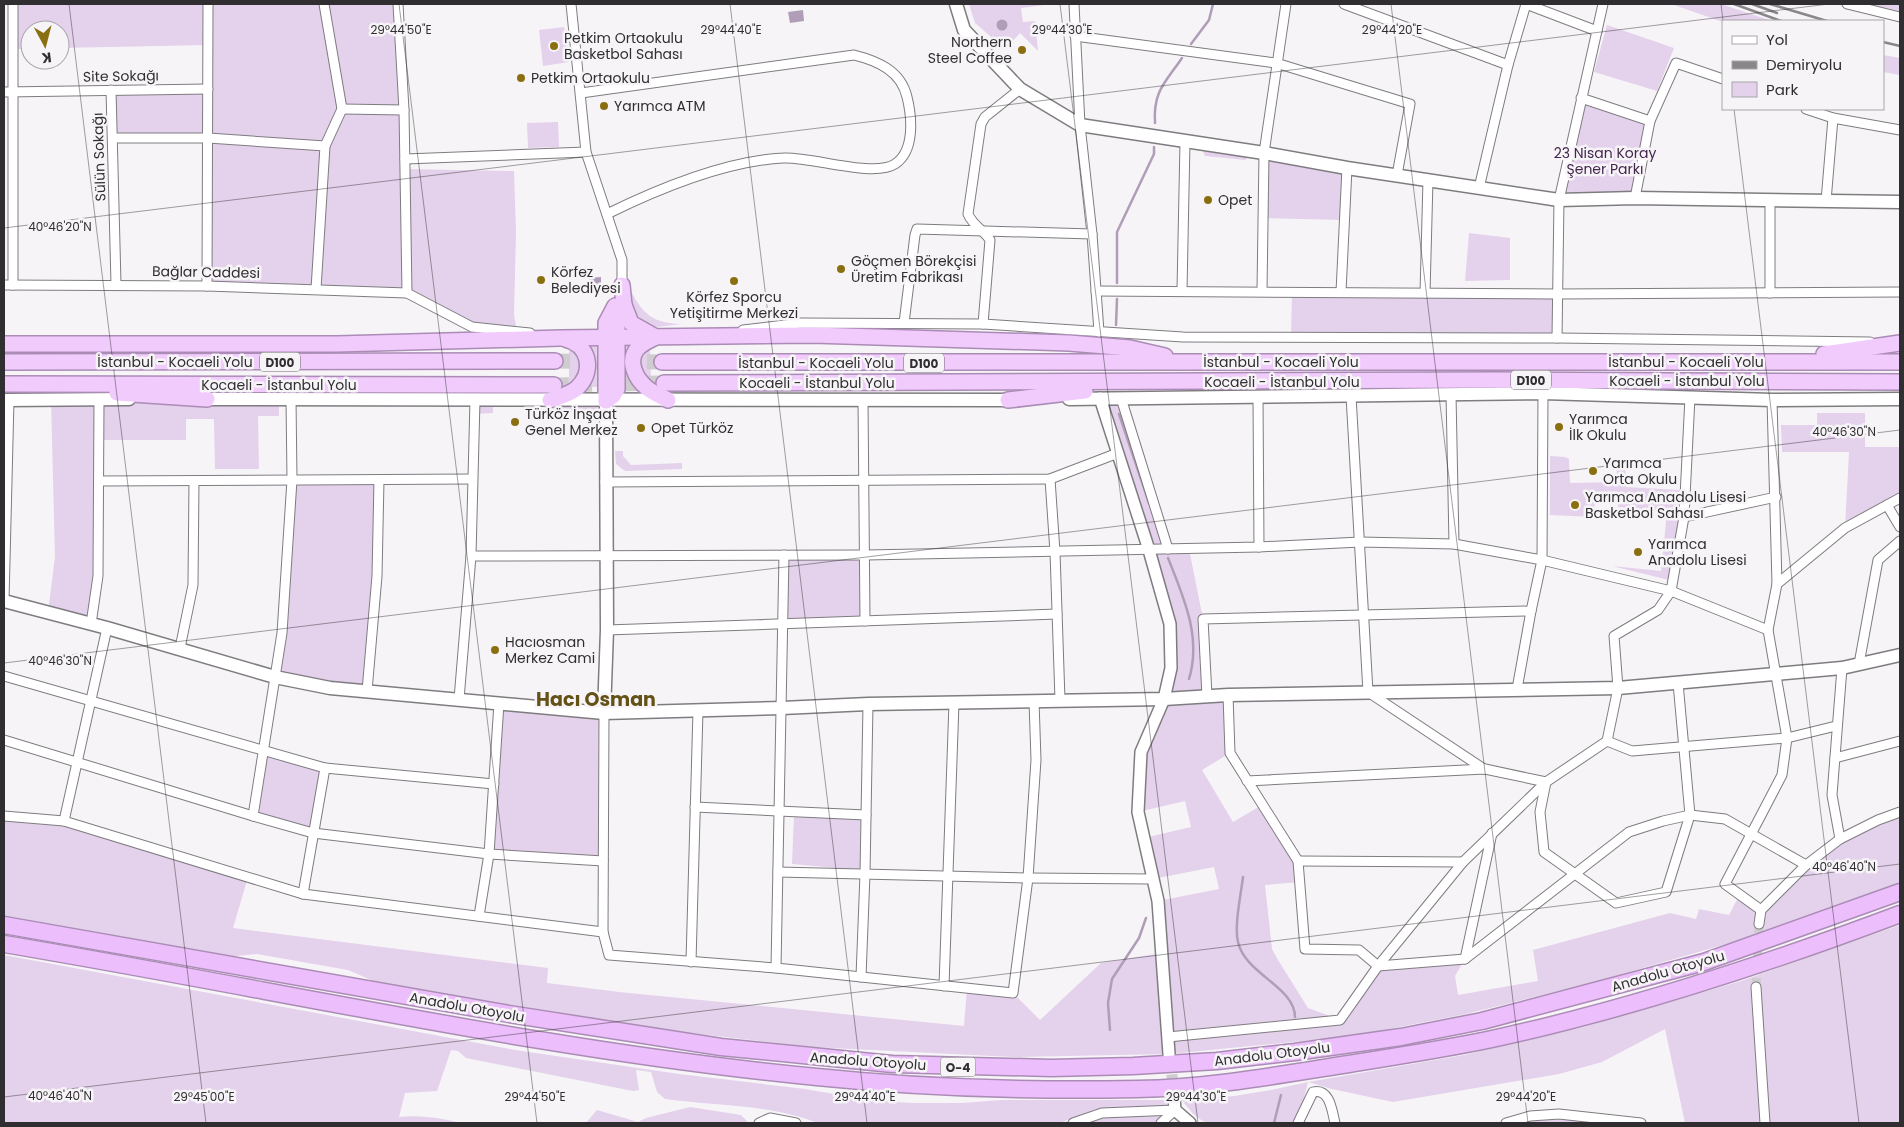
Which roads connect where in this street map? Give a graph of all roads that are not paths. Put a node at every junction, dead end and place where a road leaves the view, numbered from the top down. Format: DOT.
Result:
graph roads {
  1 [pos="12,4"];
  2 [pos="208,4"];
  3 [pos="324,4"];
  4 [pos="398,4"];
  5 [pos="571,4"];
  6 [pos="956,4"];
  7 [pos="1074,4"];
  8 [pos="1286,4"];
  9 [pos="1344,4"];
  10 [pos="1526,4"];
  11 [pos="1603,4"];
  12 [pos="1847,4"];
  13 [pos="1900,17"];
  14 [pos="1596,31"];
  15 [pos="1075,36"];
  16 [pos="1276,63"];
  17 [pos="1508,65"];
  18 [pos="1722,79"];
  19 [pos="1020,89"];
  20 [pos="111,90"];
  21 [pos="208,90"];
  22 [pos="8,92"];
  23 [pos="581,93"];
  24 [pos="1582,98"];
  25 [pos="342,109"];
  26 [pos="404,110"];
  27 [pos="1809,110"];
  28 [pos="1833,118"];
  29 [pos="1650,121"];
  30 [pos="1080,125"];
  31 [pos="1900,130"];
  32 [pos="113,138"];
  33 [pos="208,138"];
  34 [pos="1186,142"];
  35 [pos="325,146"];
  36 [pos="586,152"];
  37 [pos="1264,153"];
  38 [pos="405,159"];
  39 [pos="1347,168"];
  40 [pos="1397,175"];
  41 [pos="1428,180"];
  42 [pos="1479,188"];
  43 [pos="1635,198"];
  44 [pos="1559,200"];
  45 [pos="1770,200"];
  46 [pos="1826,201"];
  47 [pos="1900,202"];
  48 [pos="606,214"];
  49 [pos="981,231"];
  50 [pos="1092,234"];
  51 [pos="116,284"];
  52 [pos="9,285"];
  53 [pos="622,285"];
  54 [pos="207,286"];
  55 [pos="316,289"];
  56 [pos="1182,290"];
  57 [pos="1096,291"];
  58 [pos="1262,291"];
  59 [pos="1341,292"];
  60 [pos="1900,292"];
  61 [pos="407,293"];
  62 [pos="1425,293"];
  63 [pos="1770,293"];
  64 [pos="1557,294"];
  65 [pos="624,306"];
  66 [pos="904,323"];
  67 [pos="983,324"];
  68 [pos="1100,332"];
  69 [pos="609,333"];
  70 [pos="655,337"];
  71 [pos="694,337"];
  72 [pos="561,338"];
  73 [pos="1557,338"];
  74 [pos="1900,342"];
  75 [pos="4,344"];
  76 [pos="556,361"];
  77 [pos="4,362"];
  78 [pos="662,362"];
  79 [pos="1186,362"];
  80 [pos="1766,362"];
  81 [pos="1900,362"];
  82 [pos="1161,382"];
  83 [pos="1900,382"];
  84 [pos="664,383"];
  85 [pos="4,385"];
  86 [pos="554,386"];
  87 [pos="1451,394"];
  88 [pos="1543,394"];
  89 [pos="1351,396"];
  90 [pos="1258,397"];
  91 [pos="1690,397"];
  92 [pos="1100,398"];
  93 [pos="1121,398"];
  94 [pos="207,399"];
  95 [pos="291,399"];
  96 [pos="6,400"];
  97 [pos="99,400"];
  98 [pos="474,400"];
  99 [pos="550,400"];
  100 [pos="668,400"];
  101 [pos="863,400"];
  102 [pos="1008,400"];
  103 [pos="1772,400"];
  104 [pos="1900,400"];
  105 [pos="606,401"];
  106 [pos="1118,454"];
  107 [pos="472,479"];
  108 [pos="1050,479"];
  109 [pos="292,480"];
  110 [pos="378,480"];
  111 [pos="864,480"];
  112 [pos="99,481"];
  113 [pos="194,481"];
  114 [pos="606,482"];
  115 [pos="1776,497"];
  116 [pos="1900,498"];
  117 [pos="1886,505"];
  118 [pos="1684,516"];
  119 [pos="1900,527"];
  120 [pos="1900,541"];
  121 [pos="1360,542"];
  122 [pos="1454,544"];
  123 [pos="1258,547"];
  124 [pos="1168,549"];
  125 [pos="1149,550"];
  126 [pos="1055,552"];
  127 [pos="784,555"];
  128 [pos="866,555"];
  129 [pos="471,556"];
  130 [pos="606,556"];
  131 [pos="1542,560"];
  132 [pos="1777,584"];
  133 [pos="1671,591"];
  134 [pos="4,601"];
  135 [pos="1531,611"];
  136 [pos="1057,614"];
  137 [pos="1364,614"];
  138 [pos="865,621"];
  139 [pos="91,624"];
  140 [pos="782,624"];
  141 [pos="107,628"];
  142 [pos="606,630"];
  143 [pos="1768,630"];
  144 [pos="180,648"];
  145 [pos="1900,655"];
  146 [pos="1858,664"];
  147 [pos="1842,668"];
  148 [pos="1775,674"];
  149 [pos="4,676"];
  150 [pos="275,677"];
  151 [pos="1678,682"];
  152 [pos="1618,688"];
  153 [pos="1517,689"];
  154 [pos="367,691"];
  155 [pos="1368,692"];
  156 [pos="1228,695"];
  157 [pos="1207,696"];
  158 [pos="459,699"];
  159 [pos="1164,699"];
  160 [pos="91,700"];
  161 [pos="1034,700"];
  162 [pos="1060,700"];
  163 [pos="499,703"];
  164 [pos="954,703"];
  165 [pos="868,704"];
  166 [pos="782,708"];
  167 [pos="698,710"];
  168 [pos="604,712"];
  169 [pos="1836,726"];
  170 [pos="1787,738"];
  171 [pos="4,740"];
  172 [pos="1607,741"];
  173 [pos="1900,741"];
  174 [pos="1685,746"];
  175 [pos="264,751"];
  176 [pos="1834,758"];
  177 [pos="77,763"];
  178 [pos="326,768"];
  179 [pos="1484,769"];
  180 [pos="1247,781"];
  181 [pos="1546,782"];
  182 [pos="494,784"];
  183 [pos="694,807"];
  184 [pos="779,811"];
  185 [pos="1900,812"];
  186 [pos="866,815"];
  187 [pos="1690,815"];
  188 [pos="4,816"];
  189 [pos="253,816"];
  190 [pos="64,821"];
  191 [pos="314,833"];
  192 [pos="1492,833"];
  193 [pos="1752,834"];
  194 [pos="1840,839"];
  195 [pos="489,854"];
  196 [pos="603,861"];
  197 [pos="1298,861"];
  198 [pos="1463,862"];
  199 [pos="1806,865"];
  200 [pos="778,872"];
  201 [pos="865,874"];
  202 [pos="1576,874"];
  203 [pos="946,876"];
  204 [pos="1028,878"];
  205 [pos="1153,879"];
  206 [pos="1900,892"];
  207 [pos="303,894"];
  208 [pos="1761,910"];
  209 [pos="1900,914"];
  210 [pos="479,916"];
  211 [pos="1759,924"];
  212 [pos="4,925"];
  213 [pos="603,932"];
  214 [pos="4,944"];
  215 [pos="1465,959"];
  216 [pos="692,962"];
  217 [pos="1378,966"];
  218 [pos="776,968"];
  219 [pos="861,977"];
  220 [pos="944,986"];
  221 [pos="1756,987"];
  222 [pos="1168,1038"];
  223 [pos="1169,1054"];
  224 [pos="1174,1104"];
  225 [pos="759,1123"];
  226 [pos="796,1123"];
  227 [pos="1073,1123"];
  228 [pos="1161,1123"];
  229 [pos="1190,1123"];
  230 [pos="1298,1123"];
  231 [pos="1335,1123"];
  232 [pos="1506,1123"];
  233 [pos="1641,1123"];
  234 [pos="1765,1123"];
  1 -- 22 [label="street"];
  2 -- 21 [label="street"];
  3 -- 25 [label="street"];
  4 -- 26 [label="street"];
  5 -- 23 [label="street"];
  6 -- 19 [label="main road"];
  7 -- 15 [label="street"];
  8 -- 16 [label="street"];
  9 -- 17 [label="street"];
  10 -- 14 [label="street"];
  10 -- 17 [label="street"];
  11 -- 14 [label="street"];
  12 -- 13 [label="street"];
  14 -- 24 [label="street"];
  15 -- 16 [label="street"];
  15 -- 30 [label="street"];
  16 -- 37 [label="street"];
  16 -- 40 [label="street"];
  17 -- 42 [label="street"];
  18 -- 29 [label="street"];
  19 -- 30 [label="main road"];
  19 -- 49 [label="street"];
  20 -- 21 [label="street, Site Sokağı"];
  20 -- 22 [label="street, Site Sokağı"];
  20 -- 32 [label="street, Sülün Sokağı"];
  21 -- 33 [label="street"];
  22 -- 52 [label="street"];
  23 -- 36 [label="street"];
  23 -- 48 [label="street"];
  24 -- 29 [label="street"];
  24 -- 44 [label="street"];
  25 -- 26 [label="street"];
  25 -- 35 [label="street"];
  26 -- 38 [label="street"];
  27 -- 28 [label="street"];
  28 -- 31 [label="street"];
  28 -- 46 [label="street"];
  29 -- 43 [label="street"];
  30 -- 34 [label="main road"];
  30 -- 50 [label="street"];
  32 -- 33 [label="street"];
  32 -- 51 [label="street, Sülün Sokağı"];
  33 -- 35 [label="street"];
  33 -- 54 [label="street"];
  34 -- 37 [label="main road"];
  34 -- 56 [label="street"];
  35 -- 55 [label="street"];
  36 -- 38 [label="street"];
  36 -- 48 [label="street"];
  37 -- 39 [label="main road"];
  37 -- 58 [label="street"];
  38 -- 61 [label="street"];
  39 -- 40 [label="main road"];
  39 -- 59 [label="street"];
  40 -- 41 [label="main road"];
  41 -- 42 [label="main road"];
  41 -- 62 [label="street"];
  42 -- 44 [label="main road"];
  43 -- 44 [label="main road"];
  43 -- 45 [label="main road"];
  44 -- 64 [label="street"];
  45 -- 46 [label="main road"];
  45 -- 63 [label="street"];
  46 -- 47 [label="main road"];
  48 -- 53 [label="street"];
  49 -- 50 [label="street"];
  49 -- 66 [label="street"];
  49 -- 67 [label="street"];
  50 -- 57 [label="street"];
  51 -- 52 [label="street, Bağlar Caddesi"];
  51 -- 54 [label="street, Bağlar Caddesi"];
  53 -- 65 [label="highway"];
  53 -- 69 [label="highway"];
  54 -- 55 [label="street, Bağlar Caddesi"];
  55 -- 61 [label="street, Bağlar Caddesi"];
  56 -- 57 [label="street"];
  56 -- 58 [label="street"];
  57 -- 68 [label="street"];
  58 -- 59 [label="street"];
  59 -- 62 [label="street"];
  60 -- 63 [label="street"];
  61 -- 72 [label="street"];
  62 -- 64 [label="street"];
  63 -- 64 [label="street"];
  64 -- 73 [label="street"];
  65 -- 69 [label="highway"];
  65 -- 70 [label="highway"];
  66 -- 67 [label="street"];
  66 -- 71 [label="street"];
  67 -- 68 [label="street"];
  68 -- 73 [label="street"];
  69 -- 70 [label="highway"];
  69 -- 72 [label="highway"];
  69 -- 105 [label="highway"];
  70 -- 71 [label="highway"];
  70 -- 100 [label="highway"];
  71 -- 79 [label="highway"];
  72 -- 75 [label="highway"];
  72 -- 99 [label="highway"];
  73 -- 74 [label="street"];
  74 -- 80 [label="highway"];
  76 -- 77 [label="highway, İstanbul - Kocaeli Yolu / D100"];
  78 -- 79 [label="highway, İstanbul - Kocaeli Yolu / D100"];
  79 -- 80 [label="highway, İstanbul - Kocaeli Yolu / D100"];
  80 -- 81 [label="highway, İstanbul - Kocaeli Yolu / D100"];
  82 -- 83 [label="highway, Kocaeli - İstanbul Yolu / D100"];
  82 -- 84 [label="highway, Kocaeli - İstanbul Yolu / D100"];
  82 -- 102 [label="highway"];
  85 -- 86 [label="highway, Kocaeli - İstanbul Yolu / D100"];
  85 -- 94 [label="highway"];
  87 -- 88 [label="main road"];
  87 -- 89 [label="main road"];
  87 -- 122 [label="street"];
  88 -- 91 [label="main road"];
  88 -- 131 [label="street"];
  89 -- 90 [label="main road"];
  89 -- 121 [label="street"];
  90 -- 93 [label="main road"];
  90 -- 123 [label="street"];
  91 -- 103 [label="main road"];
  91 -- 118 [label="street"];
  92 -- 93 [label="main road"];
  92 -- 102 [label="main road"];
  92 -- 106 [label="street"];
  93 -- 124 [label="street"];
  94 -- 95 [label="main road"];
  94 -- 97 [label="main road"];
  95 -- 98 [label="main road"];
  95 -- 109 [label="street"];
  96 -- 97 [label="main road"];
  96 -- 134 [label="street"];
  97 -- 112 [label="street"];
  98 -- 99 [label="main road"];
  98 -- 107 [label="street"];
  99 -- 105 [label="main road"];
  100 -- 101 [label="main road"];
  100 -- 105 [label="main road"];
  101 -- 102 [label="main road"];
  101 -- 111 [label="street"];
  103 -- 104 [label="main road"];
  103 -- 115 [label="street"];
  105 -- 114 [label="main road"];
  106 -- 108 [label="street"];
  106 -- 125 [label="street"];
  107 -- 110 [label="street"];
  107 -- 129 [label="street"];
  108 -- 111 [label="street"];
  108 -- 126 [label="street"];
  109 -- 110 [label="street"];
  109 -- 113 [label="street"];
  109 -- 150 [label="street"];
  110 -- 154 [label="street"];
  111 -- 114 [label="street"];
  111 -- 128 [label="street"];
  112 -- 113 [label="street"];
  112 -- 139 [label="street"];
  113 -- 144 [label="street"];
  114 -- 130 [label="main road"];
  115 -- 118 [label="street"];
  115 -- 132 [label="street"];
  116 -- 117 [label="street"];
  117 -- 119 [label="street"];
  117 -- 132 [label="street"];
  118 -- 133 [label="street"];
  120 -- 146 [label="street"];
  121 -- 122 [label="street"];
  121 -- 123 [label="street"];
  121 -- 137 [label="street"];
  122 -- 131 [label="street"];
  123 -- 124 [label="street"];
  124 -- 125 [label="street"];
  125 -- 126 [label="street"];
  125 -- 159 [label="street"];
  126 -- 128 [label="street"];
  126 -- 136 [label="street"];
  127 -- 128 [label="street"];
  127 -- 130 [label="street"];
  127 -- 140 [label="street"];
  128 -- 138 [label="street"];
  129 -- 130 [label="street"];
  129 -- 158 [label="street"];
  130 -- 142 [label="main road"];
  131 -- 133 [label="street"];
  131 -- 135 [label="street"];
  132 -- 143 [label="street"];
  133 -- 143 [label="street"];
  133 -- 152 [label="street"];
  134 -- 139 [label="main road"];
  135 -- 137 [label="street"];
  135 -- 153 [label="street"];
  136 -- 138 [label="street"];
  136 -- 162 [label="street"];
  137 -- 155 [label="street"];
  137 -- 157 [label="street"];
  138 -- 140 [label="street"];
  139 -- 141 [label="main road"];
  140 -- 142 [label="street"];
  140 -- 166 [label="street"];
  141 -- 144 [label="main road"];
  141 -- 160 [label="street"];
  142 -- 168 [label="main road"];
  143 -- 148 [label="street"];
  144 -- 150 [label="main road"];
  145 -- 146 [label="main road"];
  146 -- 147 [label="main road"];
  147 -- 148 [label="main road"];
  147 -- 169 [label="street"];
  148 -- 151 [label="main road"];
  148 -- 170 [label="street"];
  149 -- 160 [label="street"];
  150 -- 154 [label="main road"];
  150 -- 175 [label="street"];
  151 -- 152 [label="main road"];
  151 -- 174 [label="street"];
  152 -- 153 [label="main road"];
  152 -- 172 [label="street"];
  153 -- 155 [label="main road"];
  154 -- 158 [label="main road"];
  155 -- 156 [label="main road"];
  155 -- 179 [label="street"];
  156 -- 157 [label="main road"];
  156 -- 180 [label="street"];
  157 -- 159 [label="main road"];
  158 -- 163 [label="main road"];
  159 -- 162 [label="main road"];
  159 -- 205 [label="street"];
  160 -- 175 [label="street"];
  160 -- 177 [label="street"];
  161 -- 162 [label="main road"];
  161 -- 164 [label="main road"];
  161 -- 204 [label="street"];
  163 -- 168 [label="main road"];
  163 -- 182 [label="street"];
  164 -- 165 [label="main road"];
  164 -- 203 [label="street"];
  165 -- 166 [label="main road"];
  165 -- 186 [label="street"];
  166 -- 167 [label="main road"];
  166 -- 184 [label="street"];
  167 -- 168 [label="main road"];
  167 -- 183 [label="street"];
  168 -- 196 [label="street"];
  169 -- 170 [label="street"];
  169 -- 176 [label="street"];
  170 -- 174 [label="street"];
  170 -- 193 [label="street"];
  171 -- 177 [label="street"];
  172 -- 174 [label="street"];
  172 -- 181 [label="street"];
  173 -- 176 [label="street"];
  174 -- 187 [label="street"];
  175 -- 178 [label="street"];
  175 -- 189 [label="street"];
  176 -- 194 [label="street"];
  177 -- 189 [label="street"];
  177 -- 190 [label="street"];
  178 -- 182 [label="street"];
  178 -- 191 [label="street"];
  179 -- 180 [label="street"];
  179 -- 181 [label="street"];
  180 -- 197 [label="street"];
  181 -- 192 [label="street"];
  181 -- 202 [label="street"];
  182 -- 195 [label="street"];
  183 -- 184 [label="street"];
  183 -- 216 [label="street"];
  184 -- 186 [label="street"];
  184 -- 200 [label="street"];
  185 -- 194 [label="street"];
  186 -- 201 [label="street"];
  187 -- 193 [label="street"];
  187 -- 202 [label="street"];
  187 -- 202 [label="street"];
  188 -- 190 [label="street"];
  189 -- 191 [label="street"];
  190 -- 207 [label="street"];
  191 -- 195 [label="street"];
  191 -- 207 [label="street"];
  192 -- 198 [label="street"];
  192 -- 215 [label="street"];
  193 -- 199 [label="street"];
  193 -- 208 [label="street"];
  194 -- 199 [label="street"];
  195 -- 196 [label="street"];
  195 -- 210 [label="street"];
  196 -- 213 [label="street"];
  197 -- 198 [label="street"];
  197 -- 217 [label="street"];
  198 -- 217 [label="street"];
  199 -- 208 [label="street"];
  200 -- 201 [label="street"];
  200 -- 218 [label="street"];
  201 -- 203 [label="street"];
  201 -- 219 [label="street"];
  202 -- 215 [label="street"];
  203 -- 204 [label="street"];
  203 -- 220 [label="street"];
  204 -- 205 [label="street"];
  204 -- 220 [label="street"];
  205 -- 222 [label="street"];
  206 -- 212 [label="highway, Anadolu Otoyolu / O-4"];
  207 -- 210 [label="street"];
  208 -- 211 [label="street"];
  209 -- 214 [label="highway, Anadolu Otoyolu / O-4"];
  210 -- 213 [label="street"];
  213 -- 216 [label="street"];
  215 -- 217 [label="street"];
  216 -- 218 [label="street"];
  217 -- 222 [label="street"];
  218 -- 219 [label="street"];
  219 -- 220 [label="street"];
  221 -- 234 [label="street"];
  222 -- 223 [label="street"];
  224 -- 227 [label="street"];
  224 -- 228 [label="street"];
  224 -- 229 [label="street"];
  225 -- 226 [label="street"];
  230 -- 231 [label="street"];
  232 -- 233 [label="street"];
}
